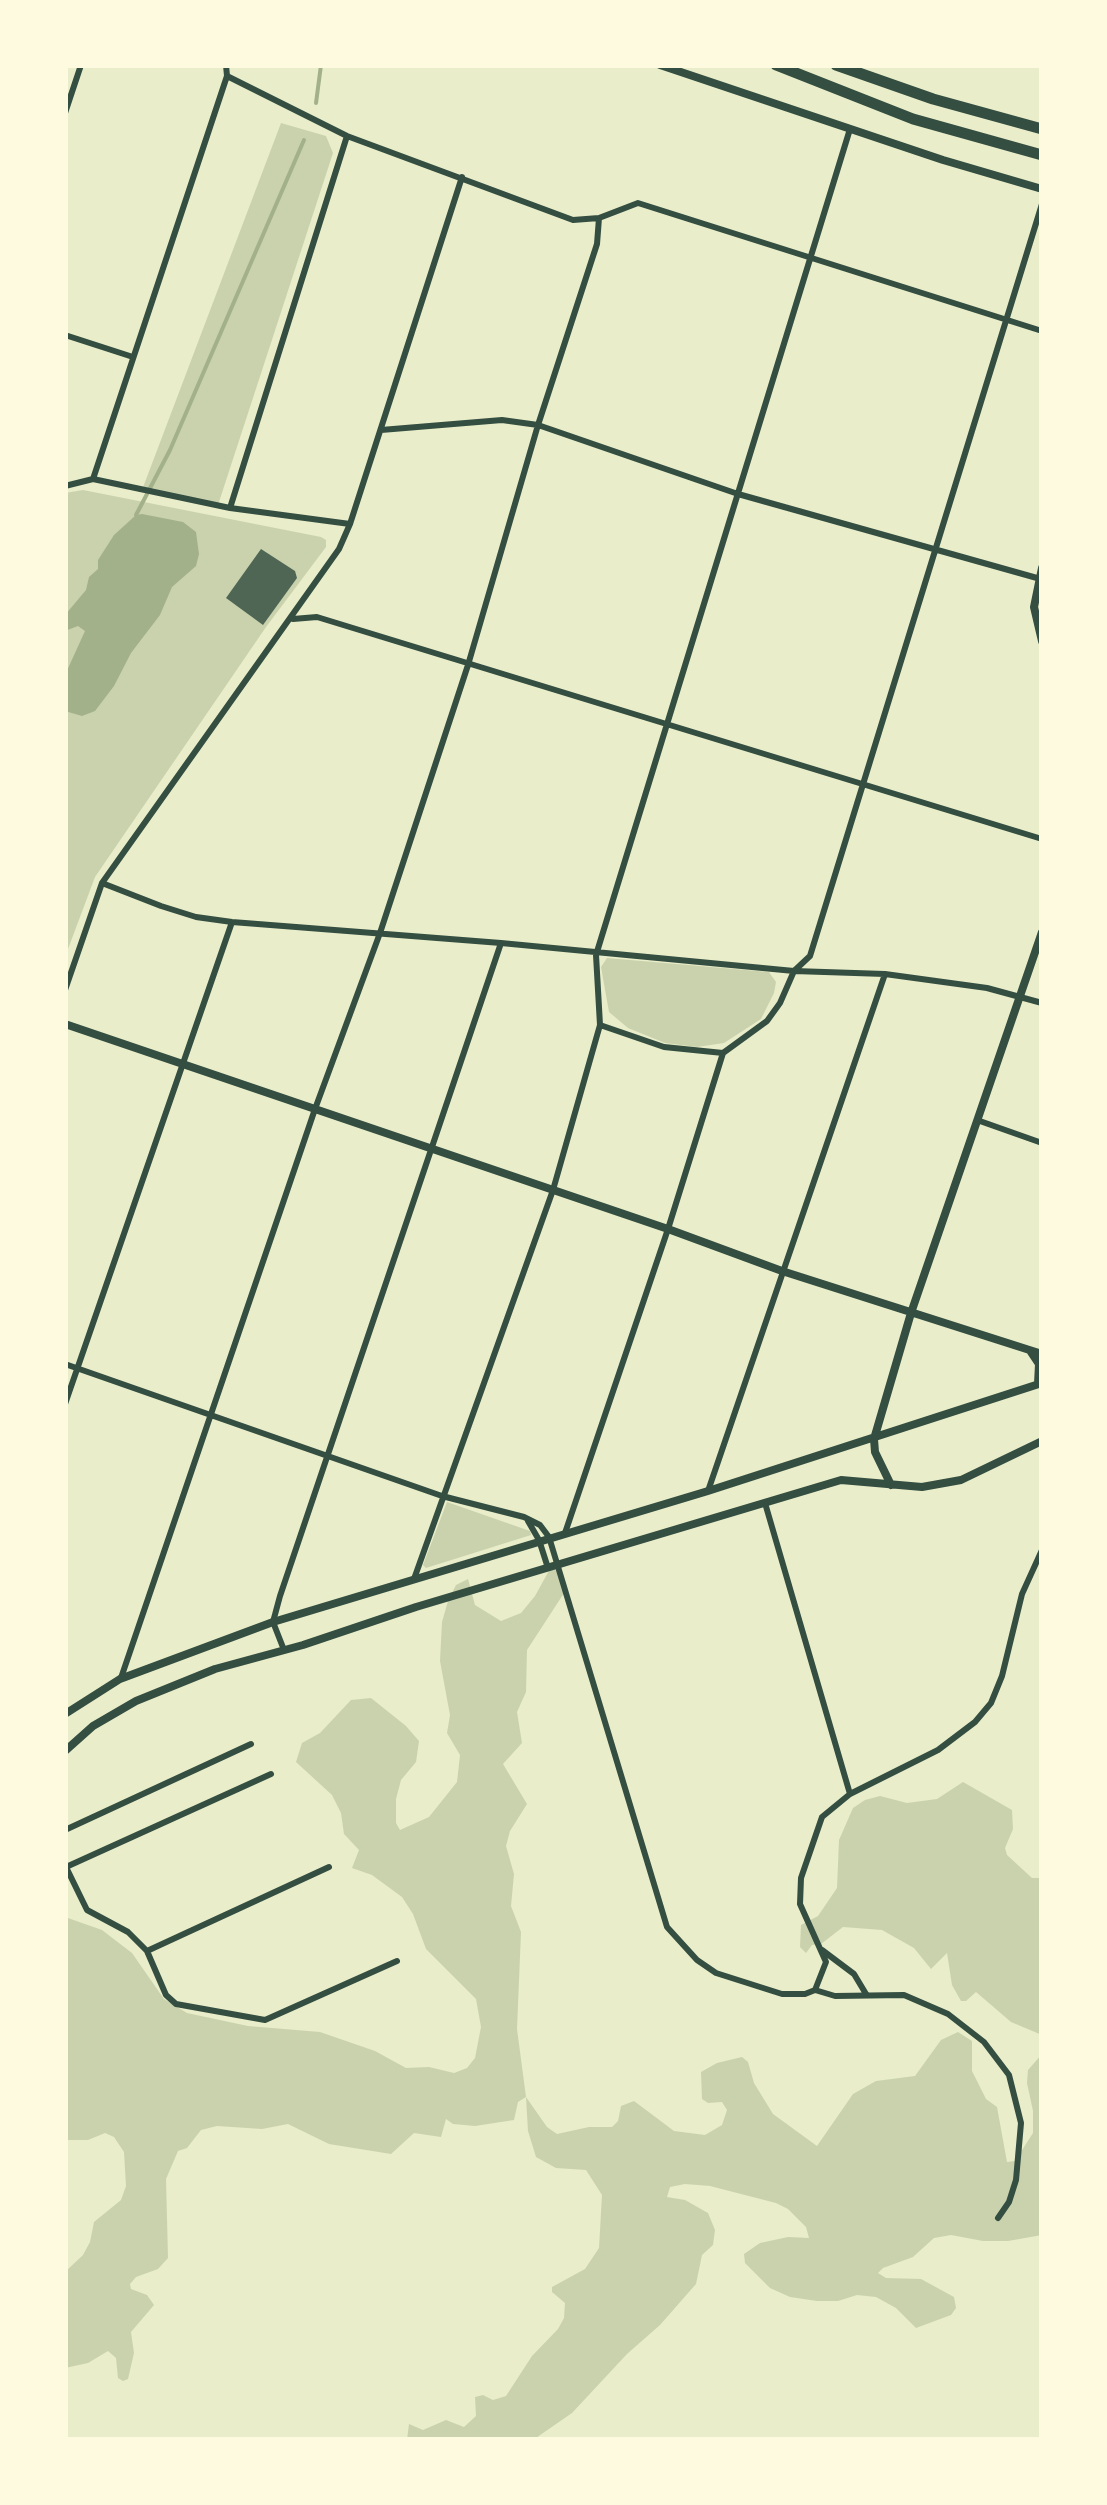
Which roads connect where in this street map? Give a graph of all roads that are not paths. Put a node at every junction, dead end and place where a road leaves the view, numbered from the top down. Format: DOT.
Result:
graph roads {
  1 [pos="81,65"];
  2 [pos="226,65"];
  3 [pos="660,65"];
  4 [pos="776,65"];
  5 [pos="836,65"];
  6 [pos="227,76"];
  7 [pos="65,113"];
  8 [pos="1042,129"];
  9 [pos="850,130"];
  10 [pos="346,136"];
  11 [pos="1042,155"];
  12 [pos="462,177"];
  13 [pos="1042,188"];
  14 [pos="1042,204"];
  15 [pos="599,218"];
  16 [pos="810,259"];
  17 [pos="1006,320"];
  18 [pos="1042,331"];
  19 [pos="65,335"];
  20 [pos="133,357"];
  21 [pos="538,425"];
  22 [pos="381,430"];
  23 [pos="93,479"];
  24 [pos="65,486"];
  25 [pos="738,494"];
  26 [pos="230,508"];
  27 [pos="350,524"];
  28 [pos="934,551"];
  29 [pos="1042,568"];
  30 [pos="1037,578"];
  31 [pos="292,619"];
  32 [pos="1042,641"];
  33 [pos="468,665"];
  34 [pos="664,724"];
  35 [pos="864,782"];
  36 [pos="1042,839"];
  37 [pos="102,883"];
  38 [pos="232,922"];
  39 [pos="1042,932"];
  40 [pos="380,933"];
  41 [pos="501,943"];
  42 [pos="596,954"];
  43 [pos="794,971"];
  44 [pos="885,974"];
  45 [pos="65,990"];
  46 [pos="1021,996"];
  47 [pos="1042,1003"];
  48 [pos="65,1024"];
  49 [pos="600,1025"];
  50 [pos="722,1053"];
  51 [pos="184,1064"];
  52 [pos="314,1109"];
  53 [pos="978,1120"];
  54 [pos="1042,1143"];
  55 [pos="432,1148"];
  56 [pos="553,1190"];
  57 [pos="668,1228"];
  58 [pos="782,1271"];
  59 [pos="911,1312"];
  60 [pos="1031,1352"];
  61 [pos="1042,1354"];
  62 [pos="65,1364"];
  63 [pos="78,1368"];
  64 [pos="1040,1384"];
  65 [pos="65,1404"];
  66 [pos="209,1414"];
  67 [pos="874,1439"];
  68 [pos="1042,1440"];
  69 [pos="326,1456"];
  70 [pos="892,1485"];
  71 [pos="708,1491"];
  72 [pos="442,1496"];
  73 [pos="766,1503"];
  74 [pos="565,1533"];
  75 [pos="544,1538"];
  76 [pos="1042,1550"];
  77 [pos="552,1567"];
  78 [pos="413,1581"];
  79 [pos="273,1622"];
  80 [pos="284,1650"];
  81 [pos="120,1679"];
  82 [pos="67,1710"];
  83 [pos="251,1744"];
  84 [pos="65,1751"];
  85 [pos="270,1774"];
  86 [pos="850,1794"];
  87 [pos="65,1830"];
  88 [pos="65,1866"];
  89 [pos="329,1867"];
  90 [pos="822,1950"];
  91 [pos="147,1951"];
  92 [pos="396,1961"];
  93 [pos="815,1990"];
  94 [pos="866,1994"];
  95 [pos="998,2218"];
  1 -- 7 [label="street"];
  2 -- 6 [label="street"];
  3 -- 9 [label="street"];
  4 -- 11 [label="highway"];
  5 -- 8 [label="highway"];
  6 -- 10 [label="street"];
  6 -- 20 [label="street"];
  9 -- 13 [label="street"];
  9 -- 16 [label="street"];
  10 -- 12 [label="street"];
  10 -- 26 [label="street"];
  12 -- 15 [label="street"];
  12 -- 22 [label="street"];
  14 -- 17 [label="street"];
  15 -- 16 [label="street"];
  15 -- 21 [label="street"];
  16 -- 17 [label="street"];
  16 -- 25 [label="street"];
  17 -- 18 [label="street"];
  17 -- 28 [label="street"];
  19 -- 20 [label="street"];
  20 -- 23 [label="street"];
  21 -- 22 [label="street"];
  21 -- 25 [label="street"];
  21 -- 33 [label="street"];
  22 -- 27 [label="street"];
  23 -- 24 [label="street"];
  23 -- 26 [label="street"];
  25 -- 28 [label="street"];
  25 -- 34 [label="street"];
  26 -- 27 [label="street"];
  27 -- 31 [label="street"];
  28 -- 30 [label="street"];
  28 -- 35 [label="street"];
  29 -- 30 [label="street"];
  30 -- 32 [label="street"];
  31 -- 33 [label="street"];
  31 -- 37 [label="street"];
  33 -- 34 [label="street"];
  33 -- 40 [label="street"];
  34 -- 35 [label="street"];
  34 -- 42 [label="street"];
  35 -- 36 [label="street"];
  35 -- 43 [label="street"];
  37 -- 38 [label="street"];
  37 -- 45 [label="street"];
  38 -- 40 [label="street"];
  38 -- 51 [label="street"];
  39 -- 46 [label="street"];
  40 -- 41 [label="street"];
  40 -- 52 [label="street"];
  41 -- 42 [label="street"];
  41 -- 55 [label="street"];
  42 -- 43 [label="street"];
  42 -- 49 [label="street"];
  43 -- 44 [label="street"];
  43 -- 50 [label="street"];
  44 -- 46 [label="street"];
  44 -- 58 [label="street"];
  46 -- 47 [label="street"];
  46 -- 53 [label="street"];
  48 -- 51 [label="street"];
  49 -- 50 [label="street"];
  49 -- 56 [label="street"];
  50 -- 57 [label="street"];
  51 -- 52 [label="street"];
  51 -- 63 [label="street"];
  52 -- 55 [label="street"];
  52 -- 66 [label="street"];
  53 -- 54 [label="street"];
  53 -- 59 [label="street"];
  55 -- 56 [label="street"];
  55 -- 69 [label="street"];
  56 -- 57 [label="street"];
  56 -- 72 [label="street"];
  57 -- 58 [label="street"];
  57 -- 74 [label="street"];
  58 -- 59 [label="street"];
  58 -- 71 [label="street"];
  59 -- 60 [label="street"];
  59 -- 67 [label="street"];
  60 -- 61 [label="street"];
  60 -- 64 [label="street"];
  62 -- 63 [label="street"];
  63 -- 65 [label="street"];
  63 -- 66 [label="street"];
  64 -- 67 [label="street"];
  66 -- 69 [label="street"];
  66 -- 81 [label="street"];
  67 -- 70 [label="street"];
  67 -- 71 [label="street"];
  68 -- 70 [label="street"];
  69 -- 72 [label="street"];
  69 -- 79 [label="street"];
  70 -- 73 [label="street"];
  71 -- 74 [label="street"];
  72 -- 75 [label="street"];
  72 -- 78 [label="street"];
  73 -- 77 [label="street"];
  73 -- 86 [label="street"];
  74 -- 75 [label="street"];
  75 -- 77 [label="street"];
  75 -- 78 [label="street"];
  76 -- 86 [label="street"];
  77 -- 80 [label="street"];
  77 -- 93 [label="street"];
  78 -- 79 [label="street"];
  79 -- 80 [label="street"];
  79 -- 81 [label="street"];
  80 -- 84 [label="street"];
  81 -- 82 [label="street"];
  83 -- 87 [label="street"];
  85 -- 88 [label="street"];
  86 -- 90 [label="street"];
  88 -- 91 [label="street"];
  89 -- 91 [label="street"];
  90 -- 93 [label="street"];
  90 -- 94 [label="street"];
  91 -- 92 [label="street"];
  93 -- 94 [label="street"];
  94 -- 95 [label="street"];
}
